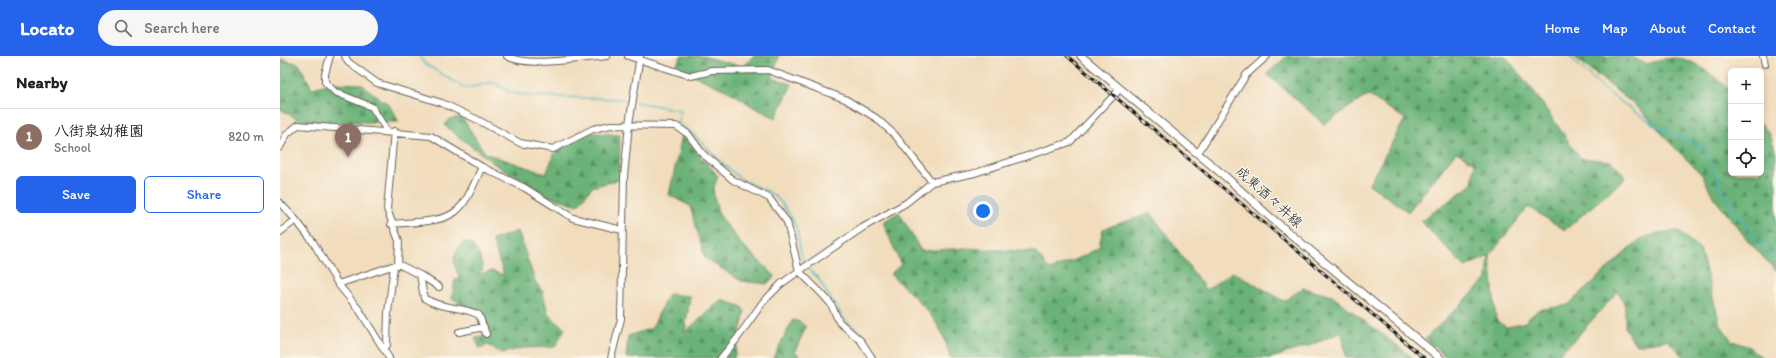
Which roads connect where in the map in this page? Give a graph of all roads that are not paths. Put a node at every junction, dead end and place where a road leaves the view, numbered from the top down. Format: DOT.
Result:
graph roads {
  1 [pos="330,56"];
  2 [pos="345,56"];
  3 [pos="507,56"];
  4 [pos="607,56"];
  5 [pos="628,56"];
  6 [pos="1080,56"];
  7 [pos="1267,56"];
  8 [pos="1763,56"];
  9 [pos="640,57"];
  10 [pos="1764,64"];
  11 [pos="1120,89"];
  12 [pos="629,124"];
  13 [pos="387,131"];
  14 [pos="394,131"];
  15 [pos="280,147"];
  16 [pos="1198,153"];
  17 [pos="482,167"];
  18 [pos="932,182"];
  19 [pos="280,203"];
  20 [pos="296,220"];
  21 [pos="391,224"];
  22 [pos="622,230"];
  23 [pos="280,232"];
  24 [pos="396,265"];
  25 [pos="799,271"];
  26 [pos="420,275"];
  27 [pos="338,284"];
  28 [pos="439,287"];
  29 [pos="484,327"];
  30 [pos="458,332"];
  31 [pos="486,334"];
  32 [pos="387,354"];
  33 [pos="611,358"];
  34 [pos="721,358"];
  35 [pos="872,358"];
  36 [pos="1440,358"];
  1 -- 13 [label="street"];
  2 -- 12 [label="street"];
  3 -- 4 [label="street"];
  5 -- 9 [label="street"];
  6 -- 11 [label="main road, 成東酒々井線"];
  7 -- 16 [label="street"];
  8 -- 10 [label="street"];
  9 -- 12 [label="street"];
  9 -- 18 [label="street"];
  11 -- 16 [label="main road, 成東酒々井線"];
  11 -- 18 [label="street"];
  12 -- 22 [label="street"];
  12 -- 25 [label="street"];
  13 -- 14 [label="street"];
  13 -- 15 [label="street"];
  14 -- 17 [label="street"];
  14 -- 21 [label="street"];
  16 -- 36 [label="main road, 成東酒々井線"];
  17 -- 21 [label="street"];
  17 -- 22 [label="street"];
  18 -- 25 [label="street"];
  19 -- 20 [label="street"];
  20 -- 23 [label="street"];
  20 -- 27 [label="street"];
  21 -- 24 [label="street"];
  22 -- 33 [label="street"];
  24 -- 26 [label="street"];
  24 -- 27 [label="street"];
  24 -- 32 [label="street"];
  25 -- 34 [label="street"];
  25 -- 35 [label="street"];
  26 -- 28 [label="street"];
  26 -- 29 [label="street"];
  27 -- 32 [label="street"];
  29 -- 30 [label="street"];
  29 -- 31 [label="street"];
}
